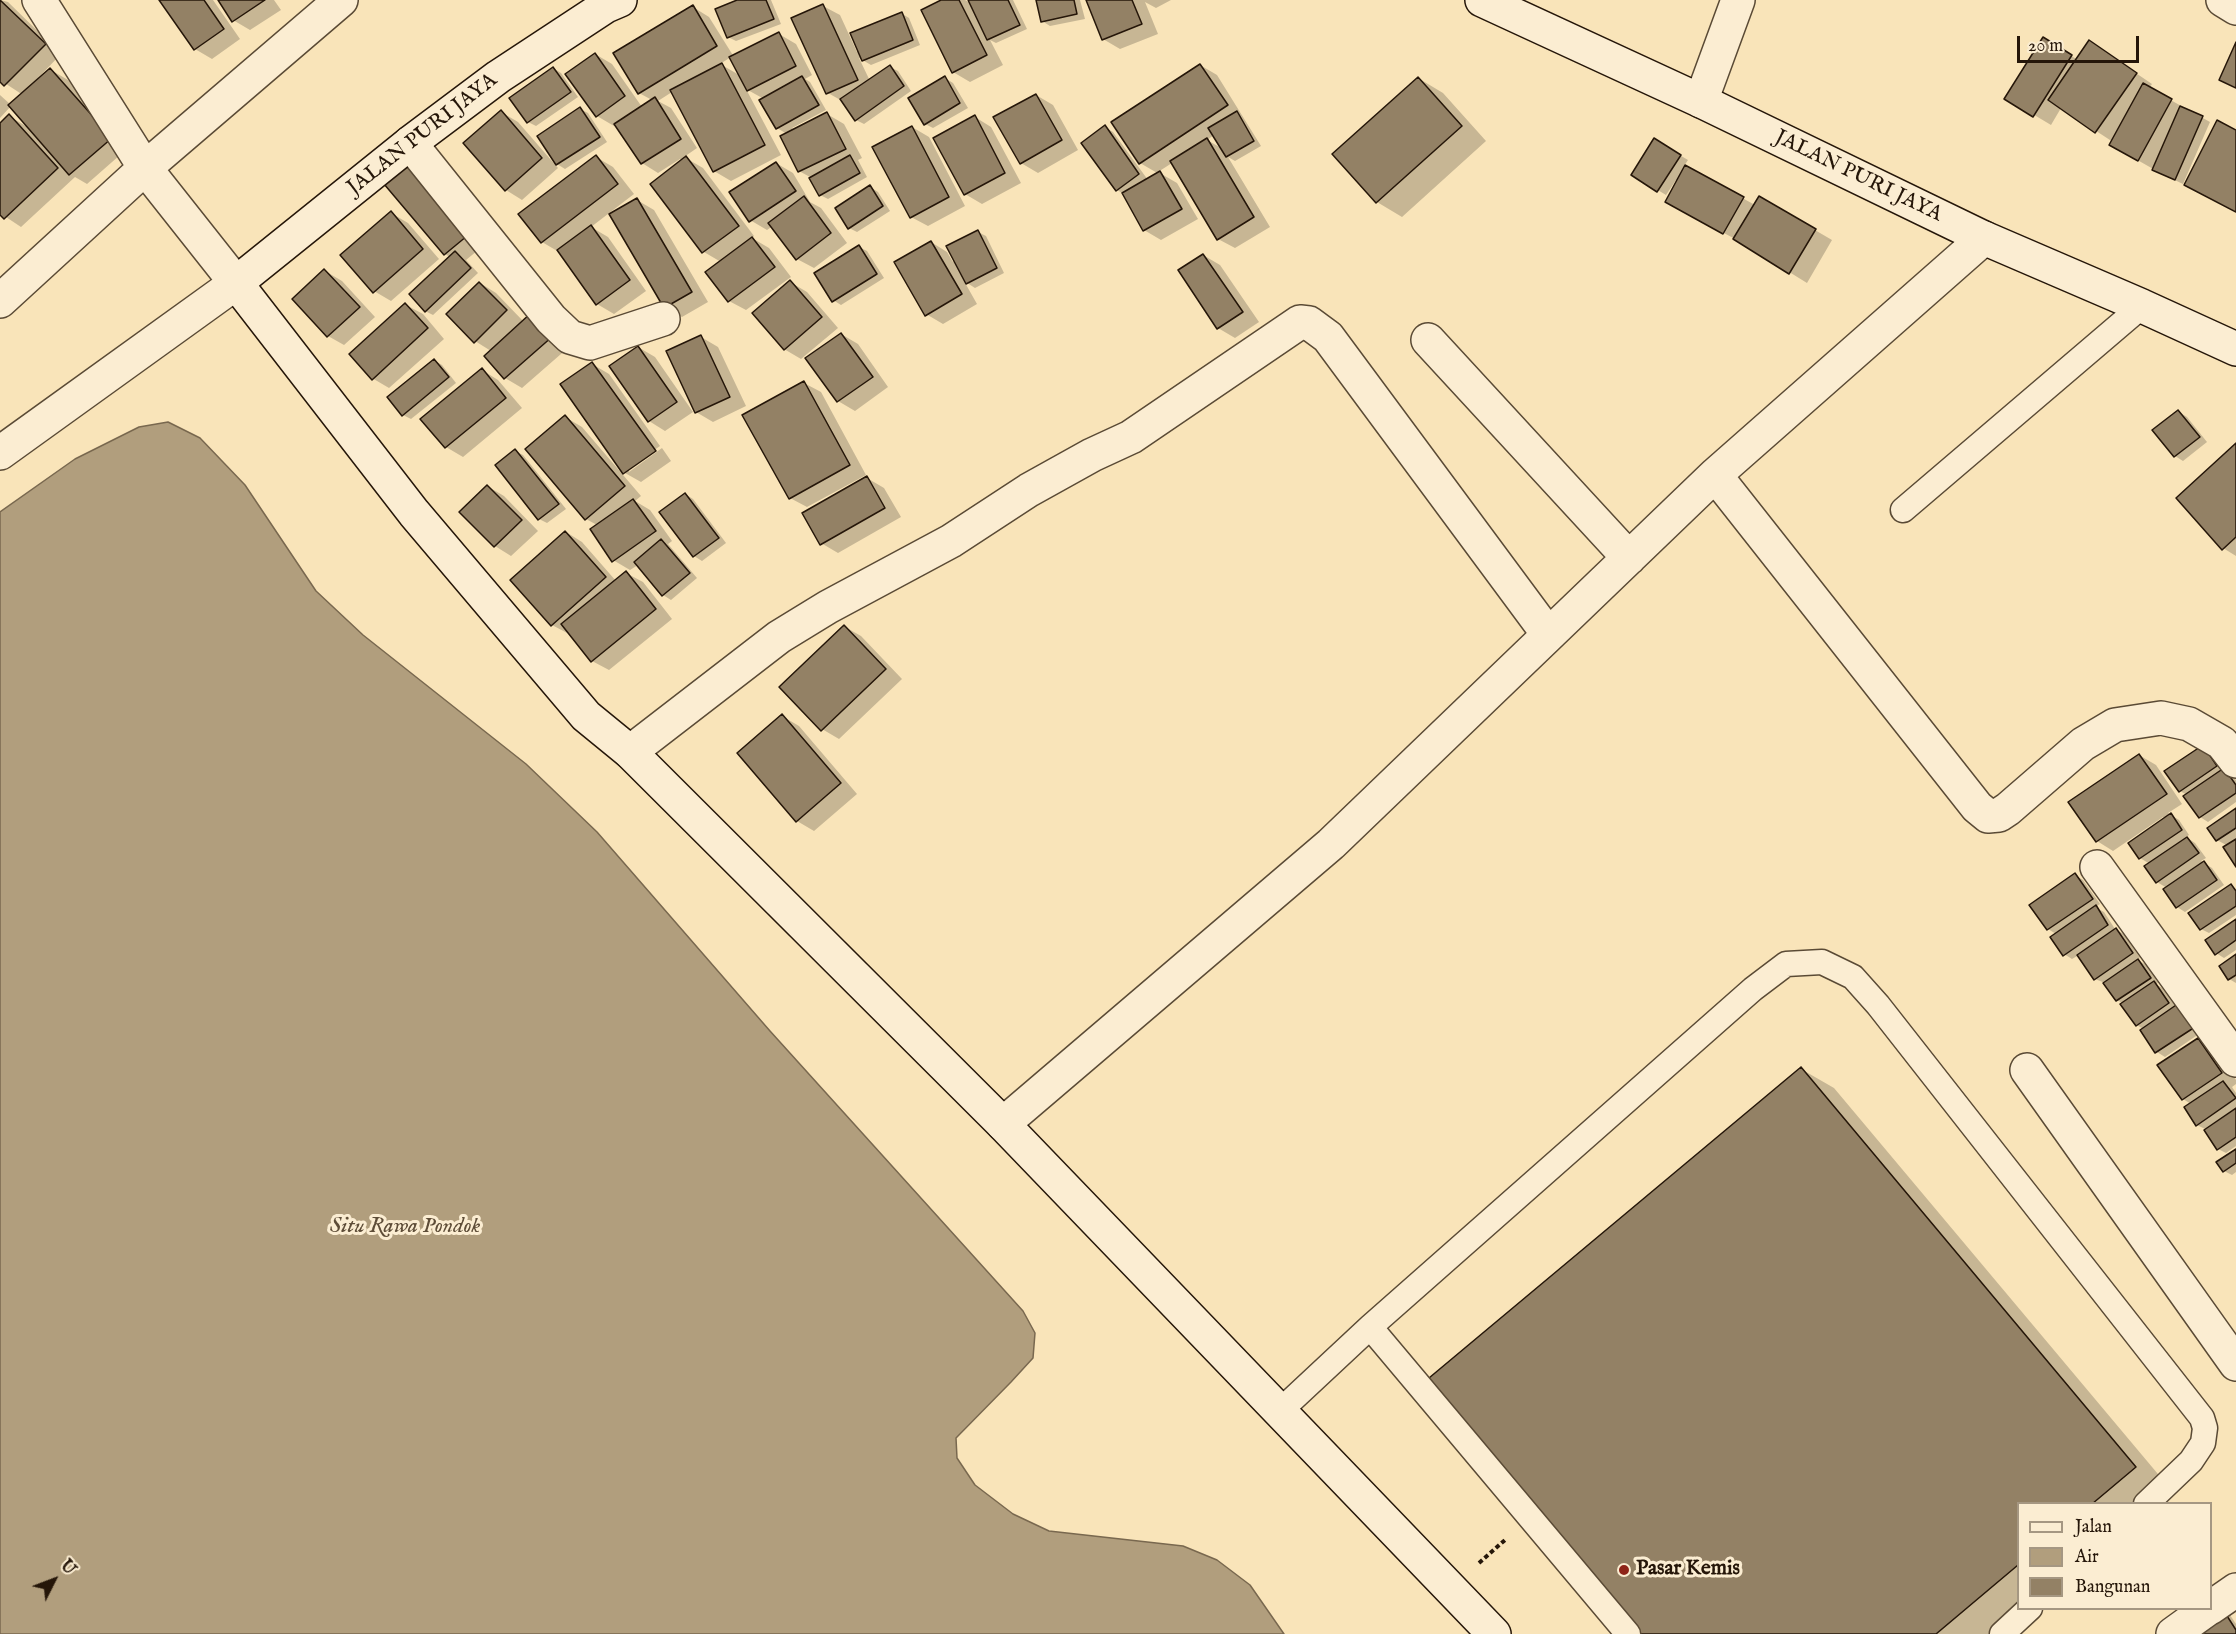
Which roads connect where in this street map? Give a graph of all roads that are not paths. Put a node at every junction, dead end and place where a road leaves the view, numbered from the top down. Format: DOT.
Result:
graph roads {
  1 [pos="39,0"];
  2 [pos="341,0"];
  3 [pos="620,0"];
  4 [pos="1482,0"];
  5 [pos="1738,0"];
  6 [pos="2223,0"];
  7 [pos="2236,8"];
  8 [pos="1701,101"];
  9 [pos="410,143"];
  10 [pos="145,168"];
  11 [pos="1984,238"];
  12 [pos="236,284"];
  13 [pos="0,301"];
  14 [pos="2142,306"];
  15 [pos="663,319"];
  16 [pos="1428,340"];
  17 [pos="2236,349"];
  18 [pos="0,453"];
  19 [pos="1715,475"];
  20 [pos="1903,510"];
  21 [pos="1629,558"];
  22 [pos="1548,634"];
  23 [pos="621,745"];
  24 [pos="2236,761"];
  25 [pos="2097,867"];
  26 [pos="2236,1060"];
  27 [pos="2027,1070"];
  28 [pos="1003,1124"];
  29 [pos="1370,1327"];
  30 [pos="2236,1364"];
  31 [pos="1280,1411"];
  32 [pos="2147,1502"];
  33 [pos="2028,1610"];
  34 [pos="2210,1610"];
  35 [pos="1494,1634"];
  36 [pos="1628,1634"];
  37 [pos="2002,1634"];
  38 [pos="2173,1634"];
  1 -- 10 [label="street"];
  2 -- 10 [label="street"];
  3 -- 9 [label="street, JALAN PURI JAYA"];
  4 -- 8 [label="street, JALAN PURI JAYA"];
  5 -- 8 [label="street"];
  6 -- 7 [label="street"];
  8 -- 11 [label="street, JALAN PURI JAYA"];
  9 -- 12 [label="street, JALAN PURI JAYA"];
  9 -- 15 [label="street"];
  10 -- 12 [label="street"];
  10 -- 13 [label="street"];
  11 -- 14 [label="street, JALAN PURI JAYA"];
  11 -- 19 [label="street"];
  12 -- 18 [label="street, JALAN PURI JAYA"];
  12 -- 23 [label="street"];
  14 -- 17 [label="street, JALAN PURI JAYA"];
  14 -- 20 [label="lane"];
  16 -- 21 [label="street"];
  19 -- 21 [label="street"];
  19 -- 24 [label="street"];
  21 -- 22 [label="street"];
  22 -- 23 [label="street"];
  22 -- 28 [label="street"];
  23 -- 28 [label="street"];
  25 -- 26 [label="street"];
  27 -- 30 [label="street"];
  28 -- 31 [label="street"];
  29 -- 31 [label="lane"];
  29 -- 32 [label="lane"];
  29 -- 36 [label="lane"];
  31 -- 35 [label="street"];
  33 -- 37 [label="lane"];
  34 -- 38 [label="street"];
}
